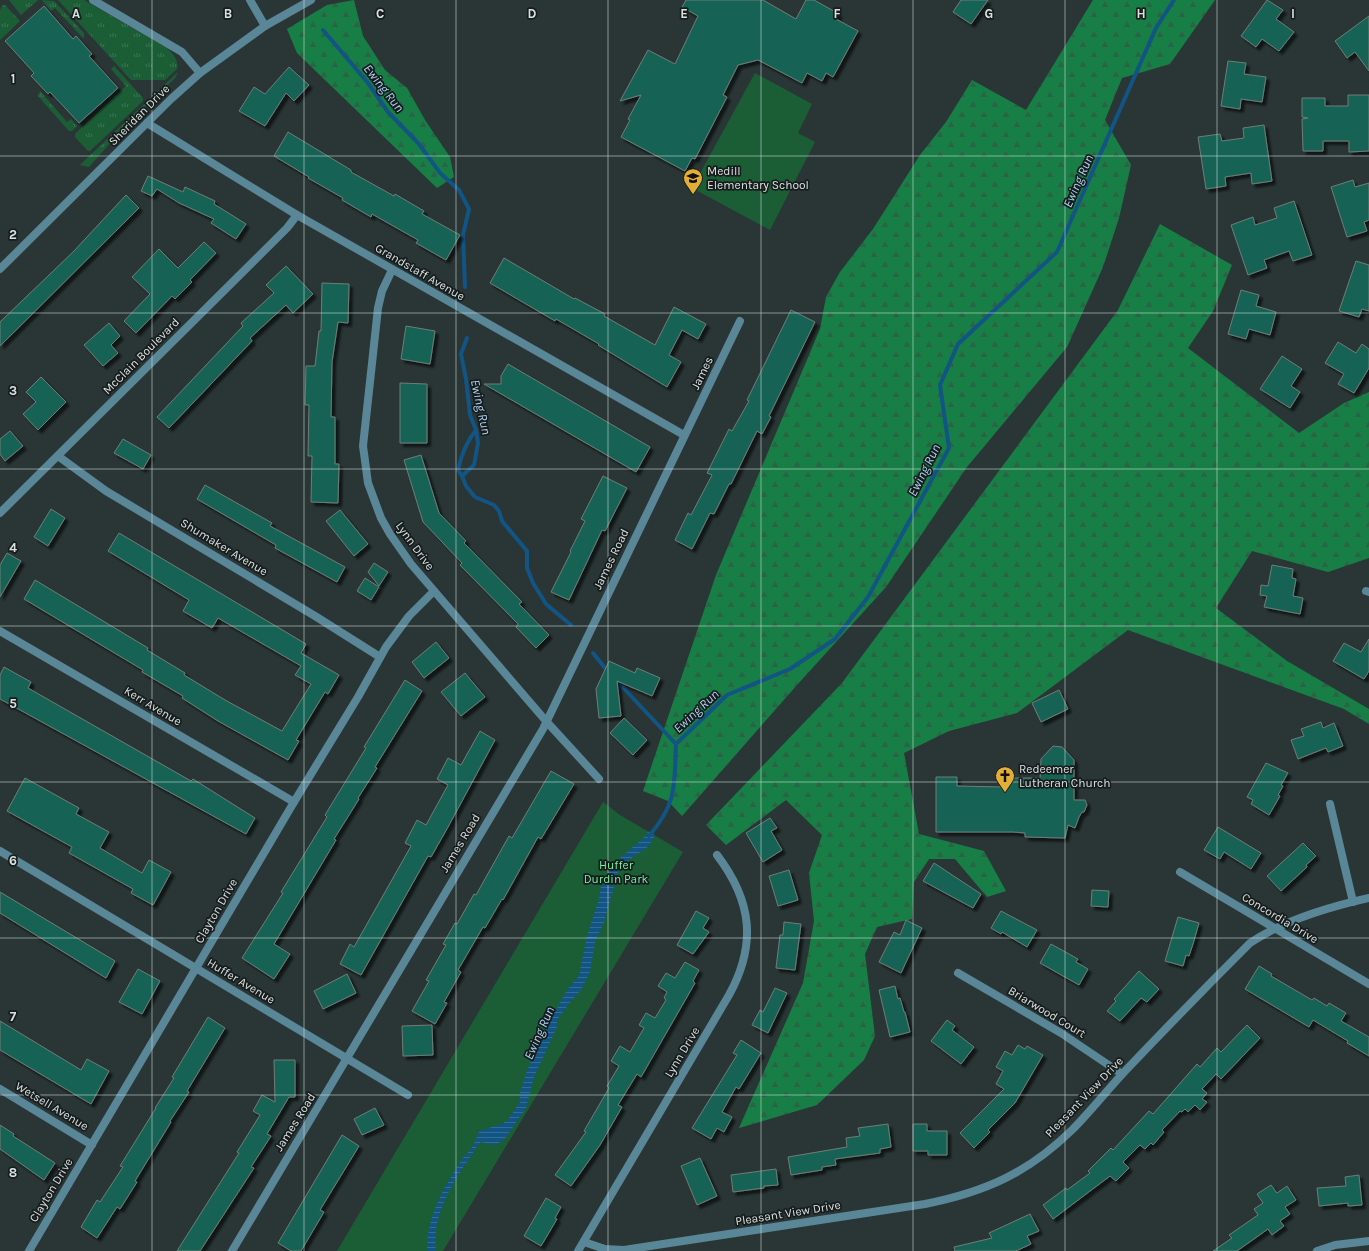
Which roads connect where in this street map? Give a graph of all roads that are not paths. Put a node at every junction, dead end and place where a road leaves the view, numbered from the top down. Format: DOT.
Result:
graph roads {
  1 [pos="93,0"];
  2 [pos="250,0"];
  3 [pos="311,0"];
  4 [pos="265,26"];
  5 [pos="200,73"];
  6 [pos="147,123"];
  7 [pos="297,215"];
  8 [pos="0,269"];
  9 [pos="392,270"];
  10 [pos="740,321"];
  11 [pos="684,435"];
  12 [pos="58,456"];
  13 [pos="0,513"];
  14 [pos="434,591"];
  15 [pos="0,631"];
  16 [pos="380,657"];
  17 [pos="546,721"];
  18 [pos="599,779"];
  19 [pos="294,802"];
  20 [pos="1330,804"];
  21 [pos="0,851"];
  22 [pos="716,855"];
  23 [pos="1180,872"];
  24 [pos="1369,898"];
  25 [pos="1353,902"];
  26 [pos="1274,929"];
  27 [pos="196,968"];
  28 [pos="958,973"];
  29 [pos="1369,984"];
  30 [pos="348,1058"];
  31 [pos="1122,1074"];
  32 [pos="0,1089"];
  33 [pos="408,1095"];
  34 [pos="92,1145"];
  35 [pos="1369,1241"];
  36 [pos="584,1242"];
  37 [pos="29,1251"];
  38 [pos="232,1251"];
  39 [pos="578,1251"];
  40 [pos="1317,1251"];
  1 -- 5 [label="street"];
  2 -- 4 [label="street"];
  3 -- 4 [label="street, Sheridan Drive"];
  4 -- 5 [label="street, Sheridan Drive"];
  5 -- 6 [label="street, Sheridan Drive"];
  6 -- 7 [label="street, Grandstaff Avenue"];
  6 -- 8 [label="street, Sheridan Drive"];
  7 -- 9 [label="street, Grandstaff Avenue"];
  7 -- 12 [label="street, McClain Boulevard"];
  9 -- 11 [label="street, Grandstaff Avenue"];
  9 -- 14 [label="street, Lynn Drive"];
  10 -- 11 [label="street, James"];
  11 -- 17 [label="street, James Road"];
  12 -- 13 [label="street, McClain Boulevard"];
  12 -- 16 [label="street, Shumaker Avenue"];
  14 -- 16 [label="street, Clayton Drive"];
  14 -- 17 [label="street, Lynn Drive"];
  15 -- 19 [label="street, Kerr Avenue"];
  16 -- 19 [label="street, Clayton Drive"];
  17 -- 18 [label="street, Lynn Drive"];
  17 -- 30 [label="street, James Road"];
  19 -- 27 [label="street, Clayton Drive"];
  20 -- 25 [label="street"];
  21 -- 27 [label="street, Huffer Avenue"];
  22 -- 36 [label="street, Lynn Drive"];
  23 -- 26 [label="street, Concordia Drive"];
  24 -- 25 [label="street, Pleasant View Drive"];
  25 -- 26 [label="street, Pleasant View Drive"];
  26 -- 29 [label="street, Concordia Drive"];
  26 -- 31 [label="street, Pleasant View Drive"];
  27 -- 30 [label="street, Huffer Avenue"];
  27 -- 34 [label="street, Clayton Drive"];
  28 -- 31 [label="street, Briarwood Court"];
  30 -- 33 [label="street, Huffer Avenue"];
  30 -- 38 [label="street, James Road"];
  31 -- 36 [label="street, Pleasant View Drive"];
  32 -- 34 [label="street, Wetsell Avenue"];
  34 -- 37 [label="street, Clayton Drive"];
  35 -- 40 [label="street"];
  36 -- 39 [label="street, Lynn Drive"];
}
